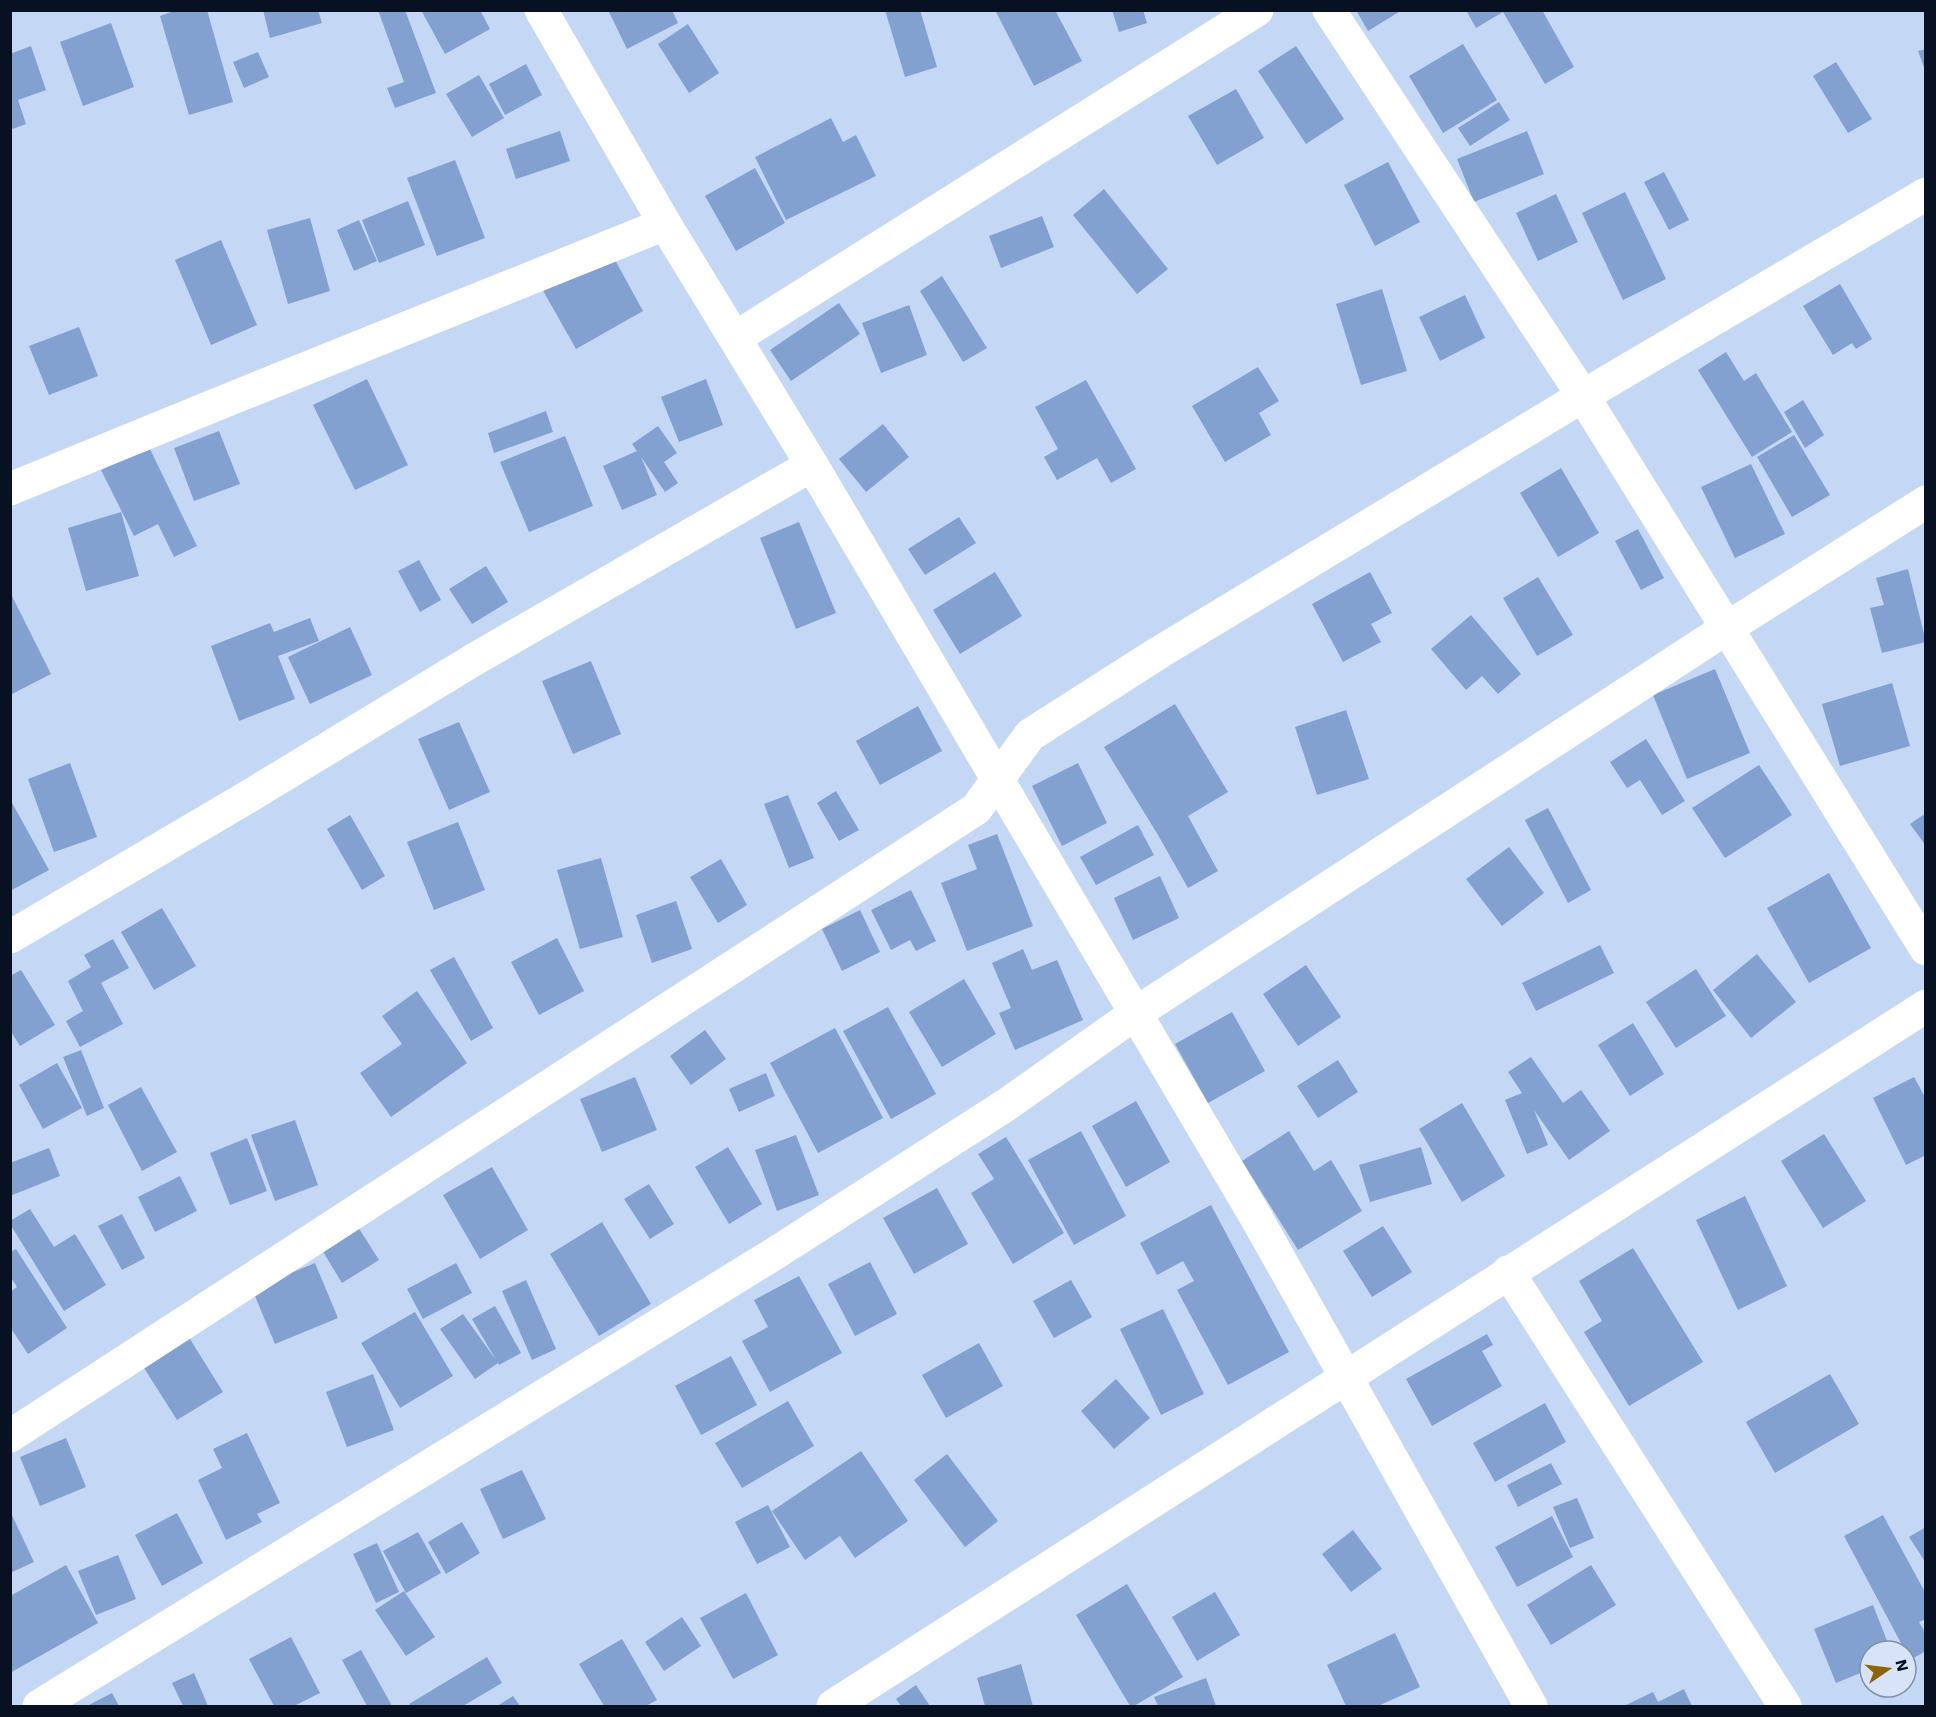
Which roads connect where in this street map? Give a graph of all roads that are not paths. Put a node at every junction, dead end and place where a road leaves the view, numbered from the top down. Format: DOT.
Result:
graph roads {
  1 [pos="541,10"];
  2 [pos="1257,10"];
  3 [pos="1329,10"];
  4 [pos="1926,194"];
  5 [pos="665,224"];
  6 [pos="735,338"];
  7 [pos="1583,396"];
  8 [pos="812,465"];
  9 [pos="10,489"];
  10 [pos="1926,502"];
  11 [pos="1727,628"];
  12 [pos="998,778"];
  13 [pos="10,937"];
  14 [pos="1926,949"];
  15 [pos="1926,1006"];
  16 [pos="1136,1013"];
  17 [pos="1508,1272"];
  18 [pos="1347,1378"];
  19 [pos="10,1436"];
  20 [pos="39,1707"];
  21 [pos="833,1707"];
  22 [pos="1531,1707"];
  23 [pos="1785,1707"];
  1 -- 5 [label="street"];
  2 -- 6 [label="street"];
  3 -- 7 [label="street"];
  4 -- 7 [label="street"];
  5 -- 6 [label="street"];
  5 -- 9 [label="street"];
  6 -- 8 [label="street"];
  7 -- 11 [label="street"];
  7 -- 12 [label="street"];
  8 -- 12 [label="street"];
  8 -- 13 [label="street"];
  10 -- 11 [label="street"];
  11 -- 14 [label="street"];
  11 -- 16 [label="street"];
  12 -- 16 [label="street"];
  12 -- 19 [label="street"];
  15 -- 17 [label="street"];
  16 -- 18 [label="street"];
  16 -- 20 [label="street"];
  17 -- 18 [label="street"];
  17 -- 23 [label="street"];
  18 -- 21 [label="street"];
  18 -- 22 [label="street"];
}
